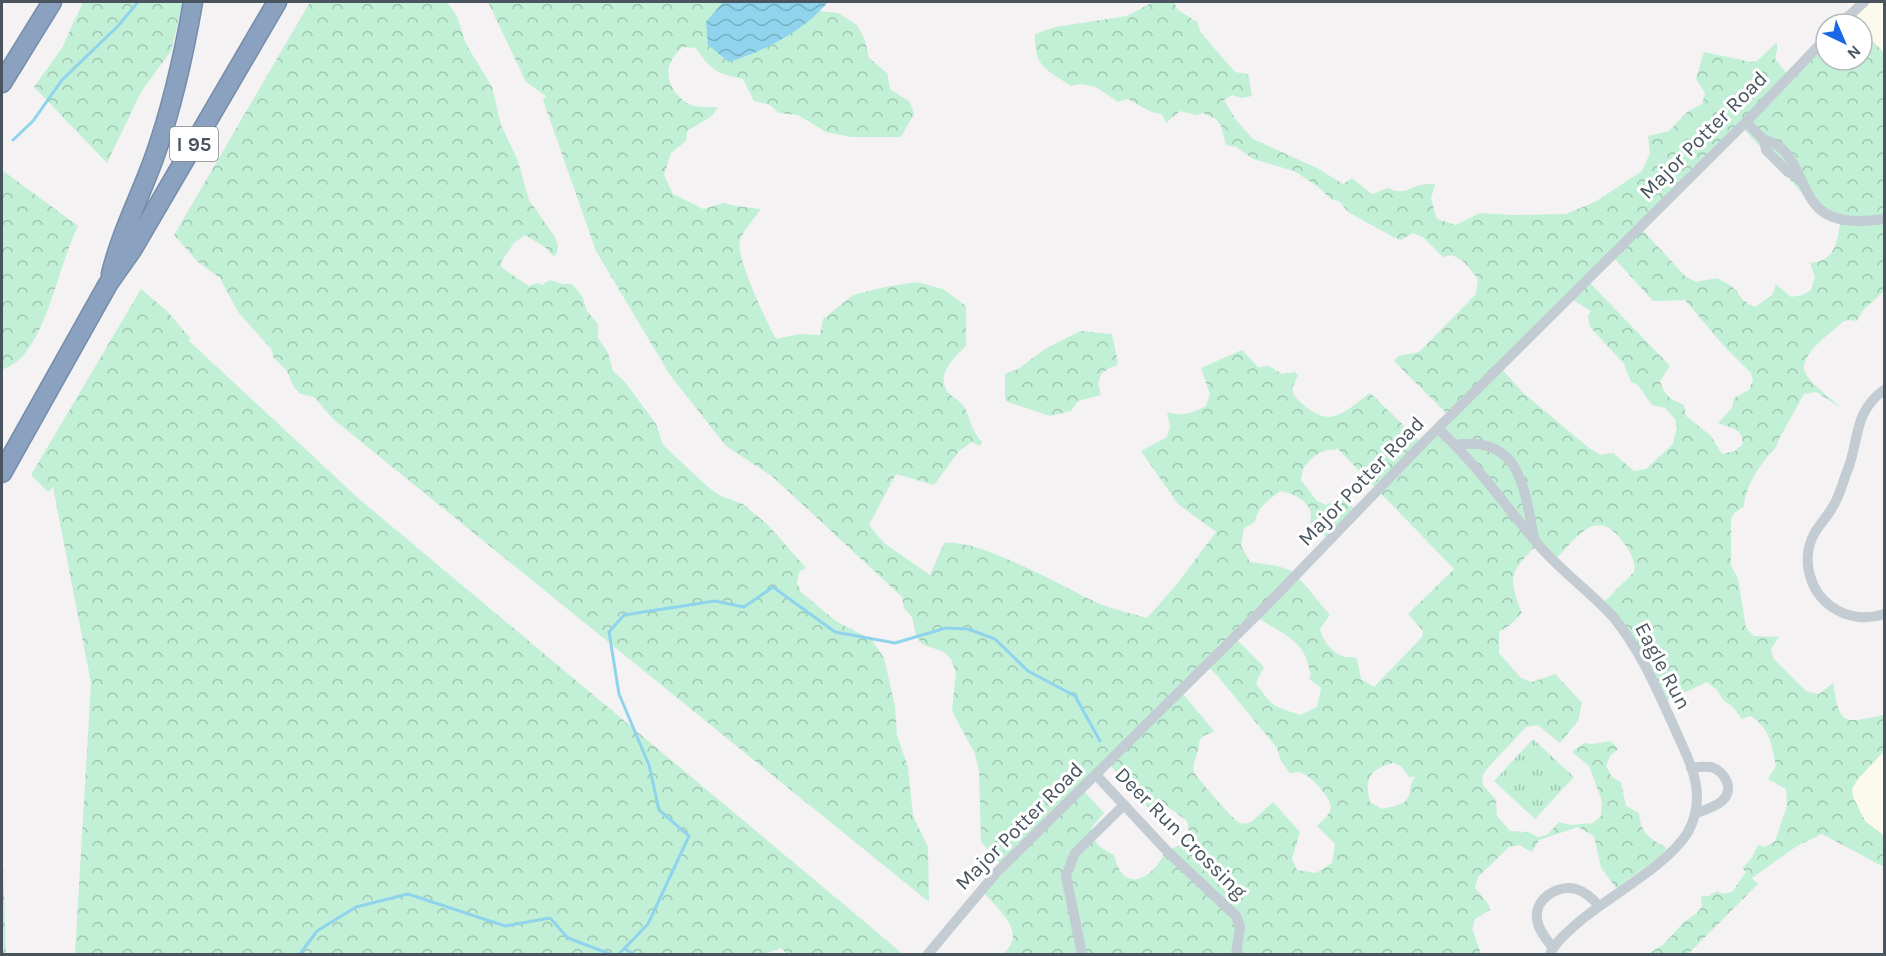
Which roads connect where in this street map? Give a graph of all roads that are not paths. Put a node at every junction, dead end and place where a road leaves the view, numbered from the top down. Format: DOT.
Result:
graph roads {
  1 [pos="52,2"];
  2 [pos="193,2"];
  3 [pos="277,2"];
  4 [pos="1814,51"];
  5 [pos="2,83"];
  6 [pos="1746,122"];
  7 [pos="1884,219"];
  8 [pos="108,284"];
  9 [pos="1884,390"];
  10 [pos="1438,429"];
  11 [pos="1455,445"];
  12 [pos="2,473"];
  13 [pos="1535,541"];
  14 [pos="1884,614"];
  15 [pos="1691,768"];
  16 [pos="1096,776"];
  17 [pos="1124,805"];
  18 [pos="1696,813"];
  19 [pos="1599,906"];
  20 [pos="1552,951"];
  21 [pos="928,954"];
  22 [pos="1082,954"];
  23 [pos="1236,954"];
  1 -- 5 [label="highway"];
  2 -- 8 [label="highway"];
  3 -- 8 [label="highway, I 95"];
  4 -- 6 [label="street, Major Potter Road"];
  6 -- 7 [label="street"];
  6 -- 10 [label="street, Major Potter Road"];
  8 -- 12 [label="highway, I 95"];
  9 -- 14 [label="street"];
  10 -- 11 [label="street, Eagle Run"];
  10 -- 16 [label="street, Major Potter Road"];
  11 -- 13 [label="street, Eagle Run"];
  11 -- 13 [label="street"];
  13 -- 15 [label="street, Eagle Run"];
  15 -- 18 [label="street, Eagle Run"];
  15 -- 18 [label="street"];
  16 -- 17 [label="street, Deer Run Crossing"];
  16 -- 21 [label="street, Major Potter Road"];
  17 -- 22 [label="street"];
  17 -- 23 [label="street, Deer Run Crossing"];
  18 -- 19 [label="street"];
  19 -- 20 [label="street"];
  19 -- 20 [label="street"];
}
